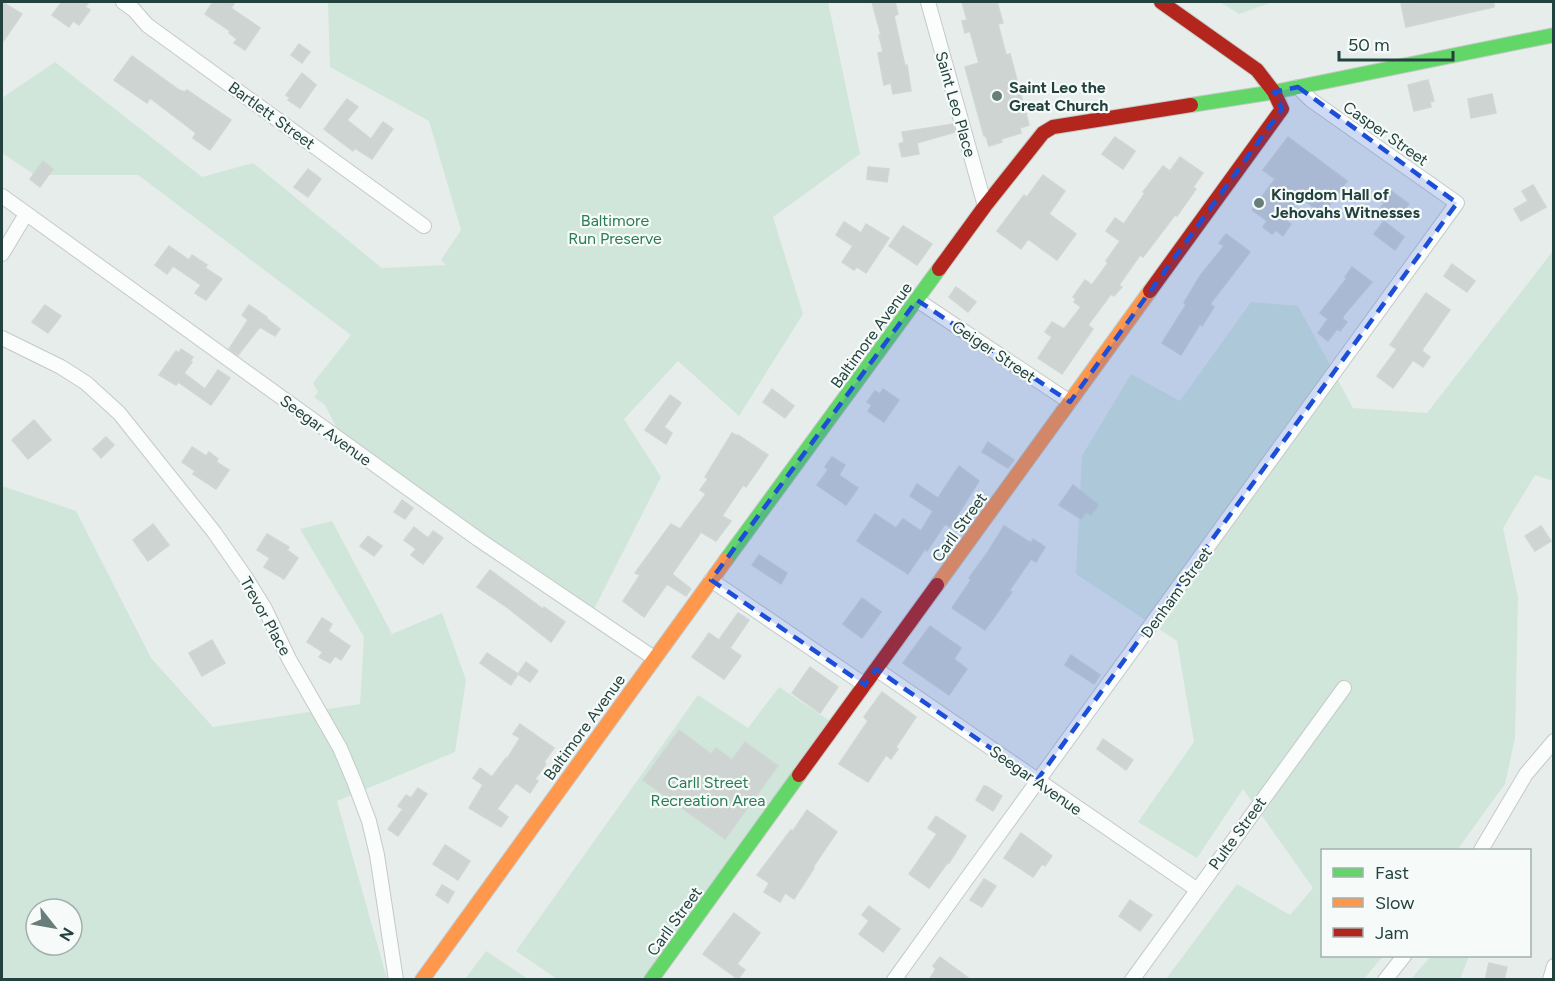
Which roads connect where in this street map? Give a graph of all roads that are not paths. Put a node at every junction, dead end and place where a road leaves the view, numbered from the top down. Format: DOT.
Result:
graph roads {
  1 [pos="928,2"];
  2 [pos="1161,2"];
  3 [pos="128,3"];
  4 [pos="1554,34"];
  5 [pos="1298,87"];
  6 [pos="1274,92"];
  7 [pos="2,196"];
  8 [pos="1457,203"];
  9 [pos="985,206"];
  10 [pos="26,214"];
  11 [pos="424,226"];
  12 [pos="2,254"];
  13 [pos="917,300"];
  14 [pos="2,338"];
  15 [pos="1070,402"];
  16 [pos="711,580"];
  17 [pos="654,658"];
  18 [pos="876,669"];
  19 [pos="865,685"];
  20 [pos="1344,688"];
  21 [pos="1554,741"];
  22 [pos="1037,780"];
  23 [pos="1482,849"];
  24 [pos="1196,889"];
  25 [pos="1403,957"];
  26 [pos="1554,966"];
  27 [pos="396,980"];
  28 [pos="422,980"];
  29 [pos="651,980"];
  30 [pos="894,980"];
  31 [pos="1132,980"];
  32 [pos="1385,980"];
  33 [pos="1550,980"];
  1 -- 9 [label="street, Saint Leo Place"];
  2 -- 6 [label="street"];
  3 -- 11 [label="street, Bartlett Street"];
  4 -- 5 [label="street, Baltimore Avenue"];
  5 -- 6 [label="street, Baltimore Avenue"];
  5 -- 8 [label="street, Casper Street"];
  6 -- 9 [label="street, Baltimore Avenue"];
  6 -- 15 [label="street, Carll Street"];
  7 -- 10 [label="street, Seegar Avenue"];
  8 -- 22 [label="street, Denham Street"];
  9 -- 13 [label="street, Baltimore Avenue"];
  10 -- 12 [label="street"];
  10 -- 17 [label="street, Seegar Avenue"];
  13 -- 15 [label="street, Geiger Street"];
  13 -- 16 [label="street, Baltimore Avenue"];
  14 -- 27 [label="street, Trevor Place"];
  15 -- 18 [label="street, Carll Street"];
  16 -- 17 [label="street, Baltimore Avenue"];
  16 -- 19 [label="street"];
  17 -- 28 [label="street, Baltimore Avenue"];
  18 -- 19 [label="street, Carll Street"];
  18 -- 22 [label="street, Seegar Avenue"];
  19 -- 29 [label="street, Carll Street"];
  20 -- 24 [label="street, Pulte Street"];
  21 -- 23 [label="street"];
  22 -- 24 [label="street, Seegar Avenue"];
  22 -- 30 [label="street, Denham Street"];
  24 -- 31 [label="street, Pulte Street"];
  25 -- 32 [label="street"];
  26 -- 33 [label="street"];
}
